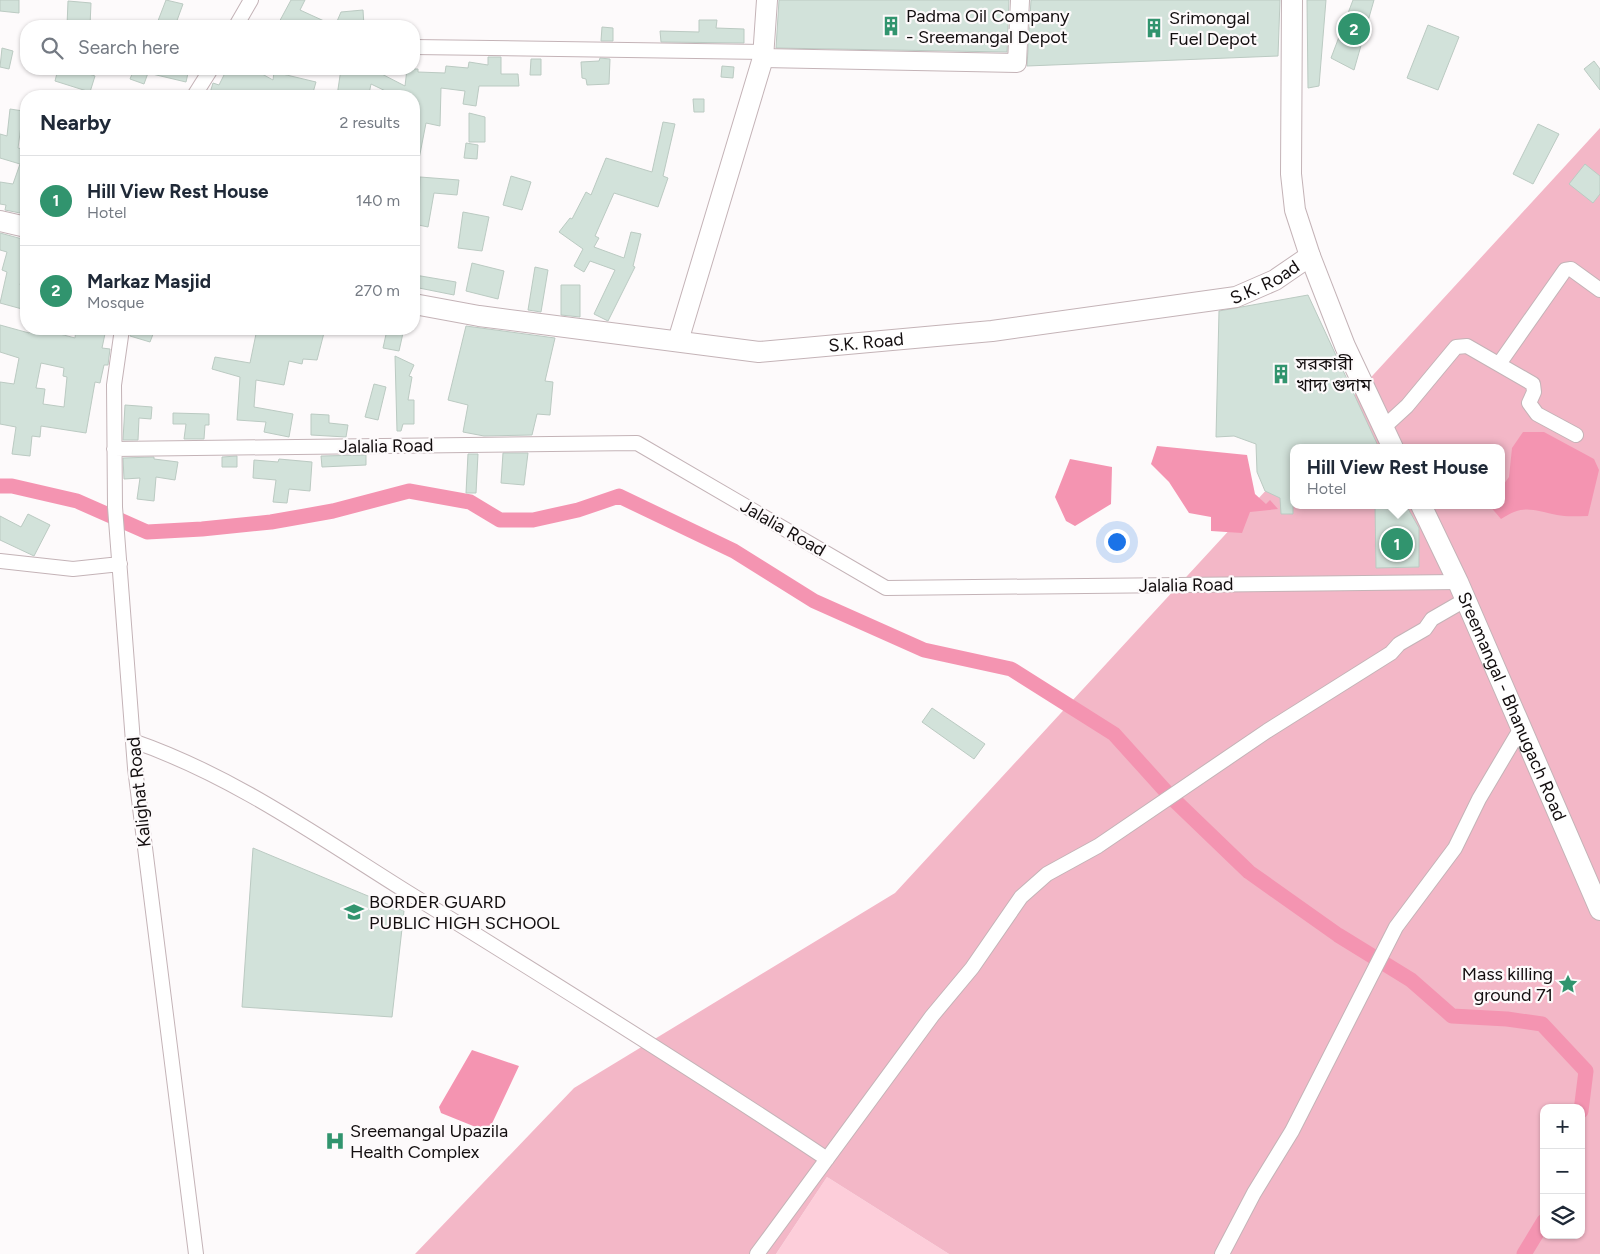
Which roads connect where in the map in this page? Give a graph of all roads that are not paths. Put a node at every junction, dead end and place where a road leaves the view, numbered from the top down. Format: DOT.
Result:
graph roads {
  1 [pos="251,0"];
  2 [pos="767,0"];
  3 [pos="1020,0"];
  4 [pos="1292,0"];
  5 [pos="239,20"];
  6 [pos="420,46"];
  7 [pos="763,55"];
  8 [pos="207,75"];
  9 [pos="198,90"];
  10 [pos="0,221"];
  11 [pos="20,226"];
  12 [pos="1310,256"];
  13 [pos="1600,290"];
  14 [pos="420,305"];
  15 [pos="121,335"];
  16 [pos="678,341"];
  17 [pos="1499,364"];
  18 [pos="1383,428"];
  19 [pos="1576,435"];
  20 [pos="1391,444"];
  21 [pos="114,449"];
  22 [pos="1423,509"];
  23 [pos="0,561"];
  24 [pos="120,564"];
  25 [pos="1462,591"];
  26 [pos="1521,728"];
  27 [pos="133,741"];
  28 [pos="1600,910"];
  29 [pos="827,1159"];
  30 [pos="196,1254"];
  31 [pos="757,1254"];
  32 [pos="1222,1254"];
  1 -- 5 [label="street"];
  2 -- 7 [label="main road"];
  3 -- 7 [label="street"];
  4 -- 12 [label="main road"];
  6 -- 7 [label="street"];
  7 -- 16 [label="main road"];
  8 -- 9 [label="street"];
  10 -- 11 [label="main road"];
  12 -- 16 [label="main road, S.K. Road"];
  12 -- 18 [label="main road"];
  13 -- 17 [label="street"];
  14 -- 16 [label="main road, S.K. Road"];
  15 -- 21 [label="street, Kalighat Road"];
  17 -- 18 [label="street"];
  17 -- 19 [label="street"];
  18 -- 20 [label="main road"];
  21 -- 24 [label="street, Kalighat Road"];
  21 -- 25 [label="street, Jalalia Road"];
  22 -- 25 [label="main road, Sreemangal - Bhanugach Road"];
  23 -- 24 [label="street"];
  24 -- 27 [label="street, Kalighat Road"];
  25 -- 26 [label="main road, Sreemangal - Bhanugach Road"];
  25 -- 29 [label="street"];
  26 -- 28 [label="main road, Sreemangal - Bhanugach Road"];
  26 -- 32 [label="street"];
  27 -- 29 [label="street"];
  27 -- 30 [label="street, Kalighat Road"];
  29 -- 31 [label="street"];
}
